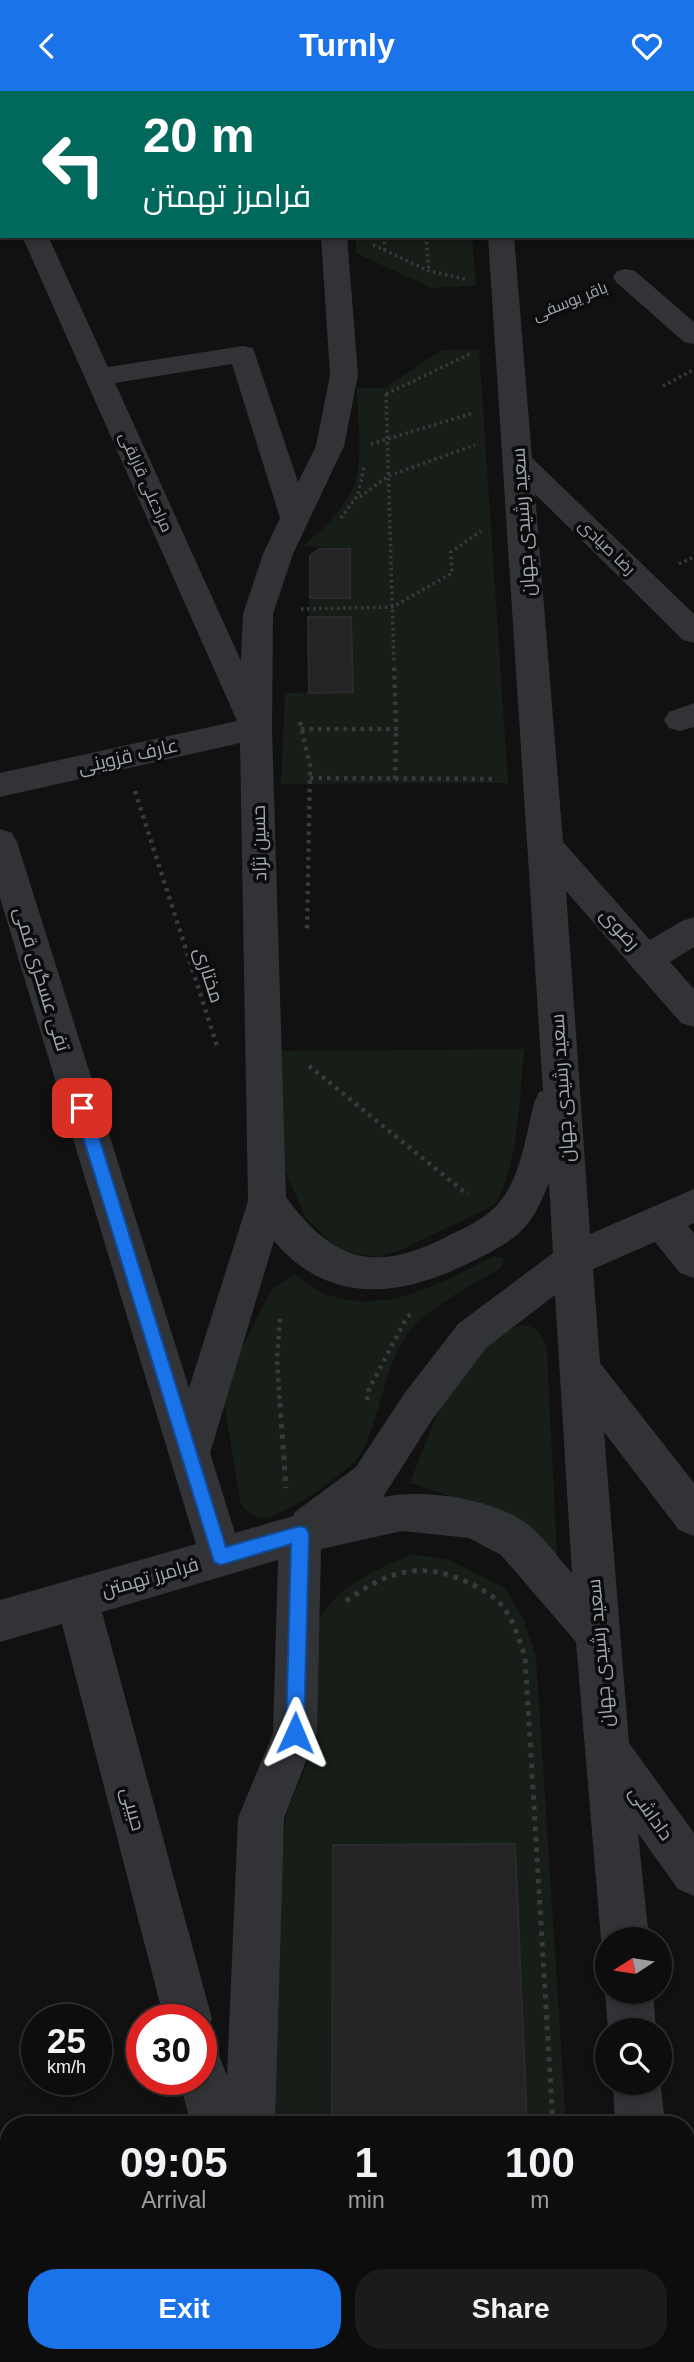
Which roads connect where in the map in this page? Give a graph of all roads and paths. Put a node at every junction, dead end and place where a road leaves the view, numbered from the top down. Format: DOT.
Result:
graph roads {
  1 [pos="36,238"];
  2 [pos="334,238"];
  3 [pos="384,238"];
  4 [pos="426,238"];
  5 [pos="501,238"];
  6 [pos="369,242"];
  7 [pos="386,251"];
  8 [pos="466,269"];
  9 [pos="429,272"];
  10 [pos="626,278"];
  11 [pos="466,279"];
  12 [pos="467,292"];
  13 [pos="687,321"];
  14 [pos="508,326"];
  15 [pos="470,341"];
  16 [pos="470,354"];
  17 [pos="471,366"];
  18 [pos="694,370"];
  19 [pos="99,377"];
  20 [pos="663,386"];
  21 [pos="386,394"];
  22 [pos="375,396"];
  23 [pos="473,401"];
  24 [pos="474,413"];
  25 [pos="475,423"];
  26 [pos="475,434"];
  27 [pos="387,438"];
  28 [pos="476,445"];
  29 [pos="364,447"];
  30 [pos="364,457"];
  31 [pos="477,457"];
  32 [pos="519,463"];
  33 [pos="388,476"];
  34 [pos="359,499"];
  35 [pos="295,518"];
  36 [pos="480,519"];
  37 [pos="337,523"];
  38 [pos="481,531"];
  39 [pos="482,545"];
  40 [pos="393,607"];
  41 [pos="293,610"];
  42 [pos="694,632"];
  43 [pos="296,711"];
  44 [pos="256,728"];
  45 [pos="396,729"];
  46 [pos="303,730"];
  47 [pos="124,757"];
  48 [pos="495,765"];
  49 [pos="310,778"];
  50 [pos="395,779"];
  51 [pos="0,785"];
  52 [pos="0,842"];
  53 [pos="546,846"];
  54 [pos="694,930"];
  55 [pos="307,932"];
  56 [pos="646,959"];
  57 [pos="694,1013"];
  58 [pos="221,1058"];
  59 [pos="306,1058"];
  60 [pos="561,1067"];
  61 [pos="267,1201"];
  62 [pos="678,1213"];
  63 [pos="502,1222"];
  64 [pos="574,1259"];
  65 [pos="694,1261"];
  66 [pos="281,1307"];
  67 [pos="416,1311"];
  68 [pos="582,1371"];
  69 [pos="367,1402"];
  70 [pos="189,1454"];
  71 [pos="694,1516"];
  72 [pos="300,1534"];
  73 [pos="221,1556"];
  74 [pos="77,1598"];
  75 [pos="0,1621"];
  76 [pos="597,1635"];
  77 [pos="297,1644"];
  78 [pos="609,1752"];
  79 [pos="694,1873"];
  80 [pos="624,1927"];
  81 [pos="184,2004"];
  82 [pos="208,2095"];
  83 [pos="638,2095"];
  84 [pos="214,2116"];
  85 [pos="250,2116"];
  86 [pos="552,2116"];
  87 [pos="639,2116"];
  1 -- 19 [label="street, مرادعلی قارلقی"];
  2 -- 35 [label="street, حسین نژاد"];
  3 -- 7 [label="path"];
  4 -- 9 [label="path"];
  5 -- 14 [label="street, سعید رشیدی جهان"];
  6 -- 7 [label="path"];
  7 -- 9 [label="path"];
  8 -- 11 [label="path"];
  9 -- 11 [label="path"];
  10 -- 13 [label="street, باقر یوسفی"];
  10 -- 14 [label="path, باقر یوسفی"];
  11 -- 12 [label="path"];
  14 -- 32 [label="street, سعید رشیدی جهان"];
  15 -- 16 [label="path"];
  16 -- 17 [label="path"];
  16 -- 21 [label="path"];
  18 -- 20 [label="path"];
  19 -- 35 [label="street"];
  19 -- 44 [label="street, مرادعلی قارلقی"];
  21 -- 22 [label="path"];
  21 -- 27 [label="path"];
  23 -- 24 [label="path"];
  24 -- 25 [label="path"];
  24 -- 27 [label="path"];
  26 -- 28 [label="path"];
  27 -- 29 [label="path"];
  27 -- 33 [label="path"];
  28 -- 31 [label="path"];
  28 -- 33 [label="path"];
  30 -- 34 [label="path"];
  32 -- 42 [label="street, رضا صیادی"];
  32 -- 53 [label="street, سعید رشیدی جهان"];
  33 -- 34 [label="path"];
  33 -- 40 [label="path"];
  34 -- 37 [label="path"];
  35 -- 44 [label="street, حسین نژاد"];
  36 -- 38 [label="path"];
  38 -- 39 [label="path"];
  38 -- 40 [label="path"];
  40 -- 41 [label="path"];
  40 -- 45 [label="path"];
  43 -- 46 [label="path"];
  44 -- 47 [label="street, عارف قزوینی"];
  44 -- 61 [label="street, حسین نژاد"];
  45 -- 46 [label="path"];
  45 -- 50 [label="path"];
  46 -- 49 [label="path"];
  47 -- 51 [label="street, عارف قزوینی"];
  47 -- 58 [label="path, مختاری"];
  48 -- 50 [label="path"];
  49 -- 50 [label="path"];
  49 -- 55 [label="path"];
  52 -- 70 [label="street, تفی عسگری قمی"];
  53 -- 56 [label="street, رضوی"];
  53 -- 60 [label="street, سعید رشیدی جهان"];
  54 -- 56 [label="street"];
  56 -- 57 [label="street, رضوی"];
  59 -- 63 [label="path"];
  60 -- 63 [label="street"];
  60 -- 64 [label="street, سعید رشیدی جهان"];
  61 -- 63 [label="street"];
  61 -- 70 [label="street, حسین نژاد"];
  62 -- 64 [label="street"];
  62 -- 65 [label="street"];
  64 -- 68 [label="street, سعید رشیدی جهان"];
  64 -- 72 [label="street"];
  66 -- 72 [label="path"];
  67 -- 69 [label="path"];
  68 -- 71 [label="street"];
  68 -- 76 [label="street, سعید رشیدی جهان"];
  70 -- 73 [label="street, تفی عسگری قمی"];
  72 -- 73 [label="street, فرامرز تهمتن"];
  72 -- 76 [label="street, فرامرز تهمتن"];
  72 -- 77 [label="street"];
  73 -- 74 [label="street, فرامرز تهمتن"];
  74 -- 75 [label="street, فرامرز تهمتن"];
  74 -- 81 [label="street, حبیبی"];
  76 -- 78 [label="street, سعید رشیدی جهان"];
  77 -- 85 [label="street"];
  77 -- 86 [label="path"];
  78 -- 79 [label="street, داداشی"];
  78 -- 80 [label="street, سعید رشیدی جهان"];
  82 -- 84 [label="street"];
  83 -- 87 [label="street"];
}
